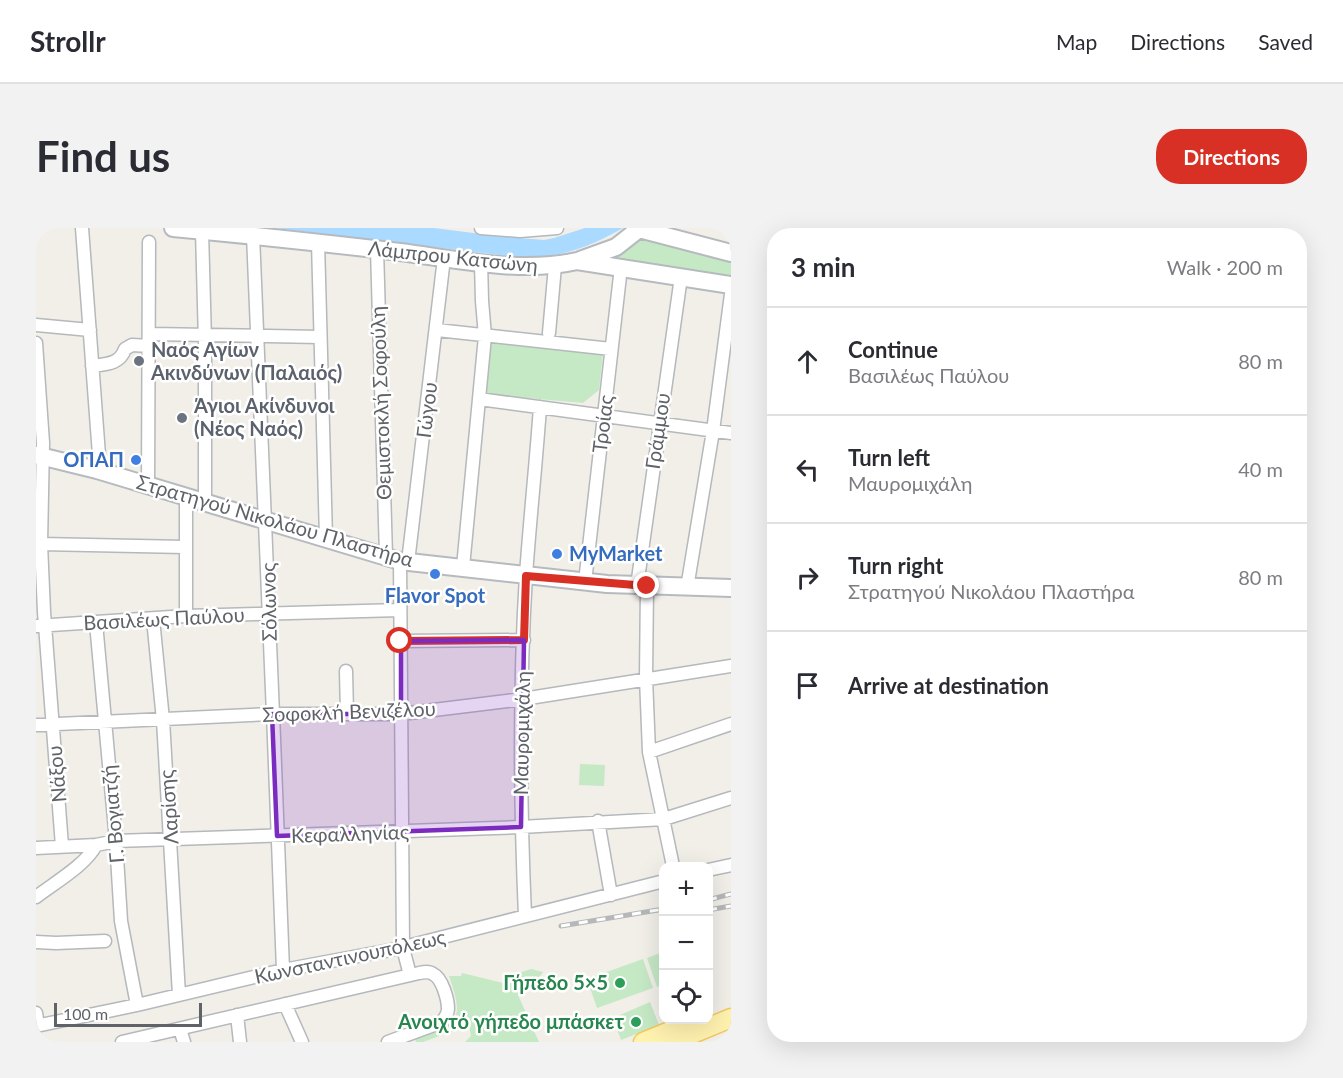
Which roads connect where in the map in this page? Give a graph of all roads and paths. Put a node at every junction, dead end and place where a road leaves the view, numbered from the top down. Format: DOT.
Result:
graph roads {
  1 [pos="82,228"];
  2 [pos="173,228"];
  3 [pos="482,228"];
  4 [pos="557,228"];
  5 [pos="639,228"];
  6 [pos="214,230"];
  7 [pos="253,235"];
  8 [pos="149,242"];
  9 [pos="318,242"];
  10 [pos="377,249"];
  11 [pos="731,253"];
  12 [pos="444,258"];
  13 [pos="577,261"];
  14 [pos="481,262"];
  15 [pos="555,266"];
  16 [pos="621,267"];
  17 [pos="681,277"];
  18 [pos="731,285"];
  19 [pos="731,294"];
  20 [pos="36,325"];
  21 [pos="90,330"];
  22 [pos="437,330"];
  23 [pos="549,333"];
  24 [pos="203,336"];
  25 [pos="485,336"];
  26 [pos="258,337"];
  27 [pos="320,337"];
  28 [pos="150,340"];
  29 [pos="36,343"];
  30 [pos="612,349"];
  31 [pos="92,366"];
  32 [pos="479,399"];
  33 [pos="540,407"];
  34 [pos="604,416"];
  35 [pos="659,423"];
  36 [pos="713,431"];
  37 [pos="731,433"];
  38 [pos="39,456"];
  39 [pos="97,470"];
  40 [pos="148,486"];
  41 [pos="186,497"];
  42 [pos="205,502"];
  43 [pos="267,521"];
  44 [pos="326,538"];
  45 [pos="41,544"];
  46 [pos="185,547"];
  47 [pos="398,559"];
  48 [pos="463,567"];
  49 [pos="526,576"];
  50 [pos="585,582"];
  51 [pos="642,586"];
  52 [pos="687,588"];
  53 [pos="731,588"];
  54 [pos="400,610"];
  55 [pos="269,614"];
  56 [pos="186,616"];
  57 [pos="153,620"];
  58 [pos="96,623"];
  59 [pos="40,626"];
  60 [pos="524,640"];
  61 [pos="400,641"];
  62 [pos="731,666"];
  63 [pos="346,671"];
  64 [pos="646,678"];
  65 [pos="523,699"];
  66 [pos="272,714"];
  67 [pos="347,714"];
  68 [pos="401,714"];
  69 [pos="163,720"];
  70 [pos="106,723"];
  71 [pos="731,724"];
  72 [pos="36,725"];
  73 [pos="53,725"];
  74 [pos="650,752"];
  75 [pos="731,798"];
  76 [pos="664,819"];
  77 [pos="598,822"];
  78 [pos="521,827"];
  79 [pos="402,832"];
  80 [pos="277,836"];
  81 [pos="171,840"];
  82 [pos="116,841"];
  83 [pos="96,845"];
  84 [pos="62,846"];
  85 [pos="36,848"];
  86 [pos="672,862"];
  87 [pos="731,865"];
  88 [pos="713,869"];
  89 [pos="659,882"];
  90 [pos="611,895"];
  91 [pos="36,897"];
  92 [pos="525,916"];
  93 [pos="105,941"];
  94 [pos="36,942"];
  95 [pos="403,948"];
  96 [pos="283,970"];
  97 [pos="410,975"];
  98 [pos="179,995"];
  99 [pos="285,1004"];
  100 [pos="137,1005"];
  101 [pos="731,1005"];
  102 [pos="713,1013"];
  103 [pos="237,1015"];
  104 [pos="731,1018"];
  105 [pos="37,1021"];
  106 [pos="687,1024"];
  107 [pos="180,1029"];
  108 [pos="128,1041"];
  109 [pos="184,1042"];
  110 [pos="240,1042"];
  111 [pos="302,1042"];
  112 [pos="388,1042"];
  113 [pos="643,1042"];
  114 [pos="673,1042"];
  1 -- 21 [label="street"];
  2 -- 6 [label="street, Λάμπρου Κατσώνη"];
  3 -- 4 [label="street"];
  5 -- 11 [label="street"];
  5 -- 13 [label="street"];
  6 -- 7 [label="street, Λάμπρου Κατσώνη"];
  6 -- 24 [label="street"];
  7 -- 9 [label="street, Λάμπρου Κατσώνη"];
  7 -- 26 [label="street, Σόλωνος"];
  8 -- 28 [label="street"];
  9 -- 10 [label="street, Λάμπρου Κατσώνη"];
  9 -- 27 [label="street"];
  10 -- 12 [label="street, Λάμπρου Κατσώνη"];
  10 -- 47 [label="street, Θεμιστοκλή Σοφούλη"];
  12 -- 14 [label="street, Λάμπρου Κατσώνη"];
  12 -- 22 [label="street, Γώγου"];
  13 -- 15 [label="street, Λάμπρου Κατσώνη"];
  13 -- 16 [label="street, Λάμπρου Κατσώνη"];
  14 -- 15 [label="street, Λάμπρου Κατσώνη"];
  14 -- 25 [label="street"];
  15 -- 23 [label="street"];
  16 -- 17 [label="street, Λάμπρου Κατσώνη"];
  16 -- 30 [label="street, Τροίας"];
  17 -- 18 [label="street, Λάμπρου Κατσώνη"];
  17 -- 35 [label="street, Γράμμου"];
  19 -- 36 [label="street"];
  20 -- 21 [label="street"];
  21 -- 31 [label="street"];
  22 -- 25 [label="street"];
  22 -- 47 [label="street, Γώγου"];
  24 -- 26 [label="street"];
  24 -- 28 [label="street"];
  24 -- 42 [label="street"];
  25 -- 30 [label="street"];
  25 -- 32 [label="street"];
  26 -- 27 [label="street"];
  26 -- 43 [label="street, Σόλωνος"];
  27 -- 44 [label="street"];
  28 -- 31 [label="street"];
  28 -- 40 [label="street"];
  29 -- 38 [label="street, Νάξου"];
  30 -- 34 [label="street, Τροίας"];
  31 -- 39 [label="street"];
  32 -- 33 [label="street"];
  32 -- 48 [label="street"];
  33 -- 34 [label="street"];
  33 -- 49 [label="street, Μαυρομιχάλη"];
  34 -- 35 [label="street"];
  34 -- 50 [label="street, Τροίας"];
  35 -- 36 [label="street"];
  35 -- 51 [label="street, Γράμμου"];
  36 -- 37 [label="street"];
  36 -- 52 [label="street"];
  38 -- 39 [label="street, Στρατηγού Νικολάου Πλαστήρα"];
  38 -- 45 [label="street, Νάξου"];
  39 -- 40 [label="street, Στρατηγού Νικολάου Πλαστήρα"];
  40 -- 41 [label="street, Στρατηγού Νικολάου Πλαστήρα"];
  41 -- 42 [label="street, Στρατηγού Νικολάου Πλαστήρα"];
  41 -- 46 [label="street"];
  42 -- 43 [label="street, Στρατηγού Νικολάου Πλαστήρα"];
  43 -- 44 [label="street, Στρατηγού Νικολάου Πλαστήρα"];
  43 -- 55 [label="street, Σόλωνος"];
  44 -- 47 [label="street, Στρατηγού Νικολάου Πλαστήρα"];
  45 -- 46 [label="street"];
  45 -- 59 [label="street, Νάξου"];
  46 -- 56 [label="street"];
  47 -- 48 [label="street, Στρατηγού Νικολάου Πλαστήρα"];
  47 -- 54 [label="street"];
  48 -- 49 [label="street, Στρατηγού Νικολάου Πλαστήρα"];
  49 -- 50 [label="street, Στρατηγού Νικολάου Πλαστήρα"];
  49 -- 60 [label="street, Μαυρομιχάλη"];
  50 -- 51 [label="street, Στρατηγού Νικολάου Πλαστήρα"];
  51 -- 52 [label="street, Στρατηγού Νικολάου Πλαστήρα"];
  51 -- 64 [label="street, Γράμμου"];
  52 -- 53 [label="street, Στρατηγού Νικολάου Πλαστήρα"];
  54 -- 55 [label="street, Βασιλέως Παύλου"];
  54 -- 61 [label="street"];
  55 -- 56 [label="street, Βασιλέως Παύλου"];
  55 -- 66 [label="street, Σόλωνος"];
  56 -- 57 [label="street, Βασιλέως Παύλου"];
  57 -- 58 [label="street, Βασιλέως Παύλου"];
  57 -- 69 [label="street, Λαρίσης"];
  58 -- 59 [label="street, Βασιλέως Παύλου"];
  58 -- 70 [label="street, Γ. Βογιατζή"];
  59 -- 73 [label="street, Νάξου"];
  60 -- 61 [label="street"];
  60 -- 65 [label="street, Μαυρομιχάλη"];
  61 -- 68 [label="street"];
  62 -- 64 [label="street, Σοφοκλή Βενιζέλου"];
  63 -- 67 [label="street"];
  64 -- 65 [label="street, Σοφοκλή Βενιζέλου"];
  64 -- 74 [label="street, Γράμμου"];
  65 -- 68 [label="street, Σοφοκλή Βενιζέλου"];
  65 -- 78 [label="street, Μαυρομιχάλη"];
  66 -- 67 [label="street, Σοφοκλή Βενιζέλου"];
  66 -- 69 [label="street, Σοφοκλή Βενιζέλου"];
  66 -- 80 [label="street, Σόλωνος"];
  67 -- 68 [label="street, Σοφοκλή Βενιζέλου"];
  68 -- 79 [label="street"];
  69 -- 70 [label="street, Σοφοκλή Βενιζέλου"];
  69 -- 81 [label="street, Λαρίσης"];
  70 -- 73 [label="street, Σοφοκλή Βενιζέλου"];
  70 -- 82 [label="street, Γ. Βογιατζή"];
  71 -- 74 [label="street"];
  72 -- 73 [label="street, Σοφοκλή Βενιζέλου"];
  73 -- 84 [label="street, Νάξου"];
  74 -- 76 [label="street, Γράμμου"];
  75 -- 76 [label="street, Κεφαλληνίας"];
  76 -- 77 [label="street, Κεφαλληνίας"];
  76 -- 86 [label="street, Γράμμου"];
  77 -- 78 [label="street, Κεφαλληνίας"];
  77 -- 90 [label="street"];
  78 -- 79 [label="street, Κεφαλληνίας"];
  78 -- 92 [label="street, Μαυρομιχάλη"];
  79 -- 80 [label="street, Κεφαλληνίας"];
  79 -- 95 [label="street"];
  80 -- 81 [label="street, Κεφαλληνίας"];
  80 -- 96 [label="street, Σόλωνος"];
  81 -- 82 [label="street, Κεφαλληνίας"];
  81 -- 98 [label="street, Λαρίσης"];
  82 -- 83 [label="street, Κεφαλληνίας"];
  82 -- 100 [label="street, Γ. Βογιατζή"];
  83 -- 84 [label="street, Κεφαλληνίας"];
  83 -- 91 [label="street"];
  84 -- 85 [label="street, Κεφαλληνίας"];
  87 -- 88 [label="street"];
  89 -- 90 [label="street, Κωνσταντινουπόλεως"];
  90 -- 92 [label="street, Κωνσταντινουπόλεως"];
  92 -- 95 [label="street, Κωνσταντινουπόλεως"];
  93 -- 94 [label="street"];
  95 -- 96 [label="street, Κωνσταντινουπόλεως"];
  95 -- 97 [label="street"];
  96 -- 98 [label="street, Κωνσταντινουπόλεως"];
  97 -- 99 [label="street, Κωνσταντινουπόλεως"];
  97 -- 112 [label="street, Κωνσταντινουπόλεως"];
  98 -- 100 [label="street, Κωνσταντινουπόλεως"];
  99 -- 103 [label="street, Κωνσταντινουπόλεως"];
  99 -- 111 [label="street"];
  100 -- 105 [label="street, Κωνσταντινουπόλεως"];
  101 -- 102 [label="main road"];
  103 -- 107 [label="street, Κωνσταντινουπόλεως"];
  103 -- 110 [label="street"];
  104 -- 114 [label="main road"];
  106 -- 113 [label="main road"];
  107 -- 108 [label="street, Κωνσταντινουπόλεως"];
  107 -- 109 [label="street"];
}
